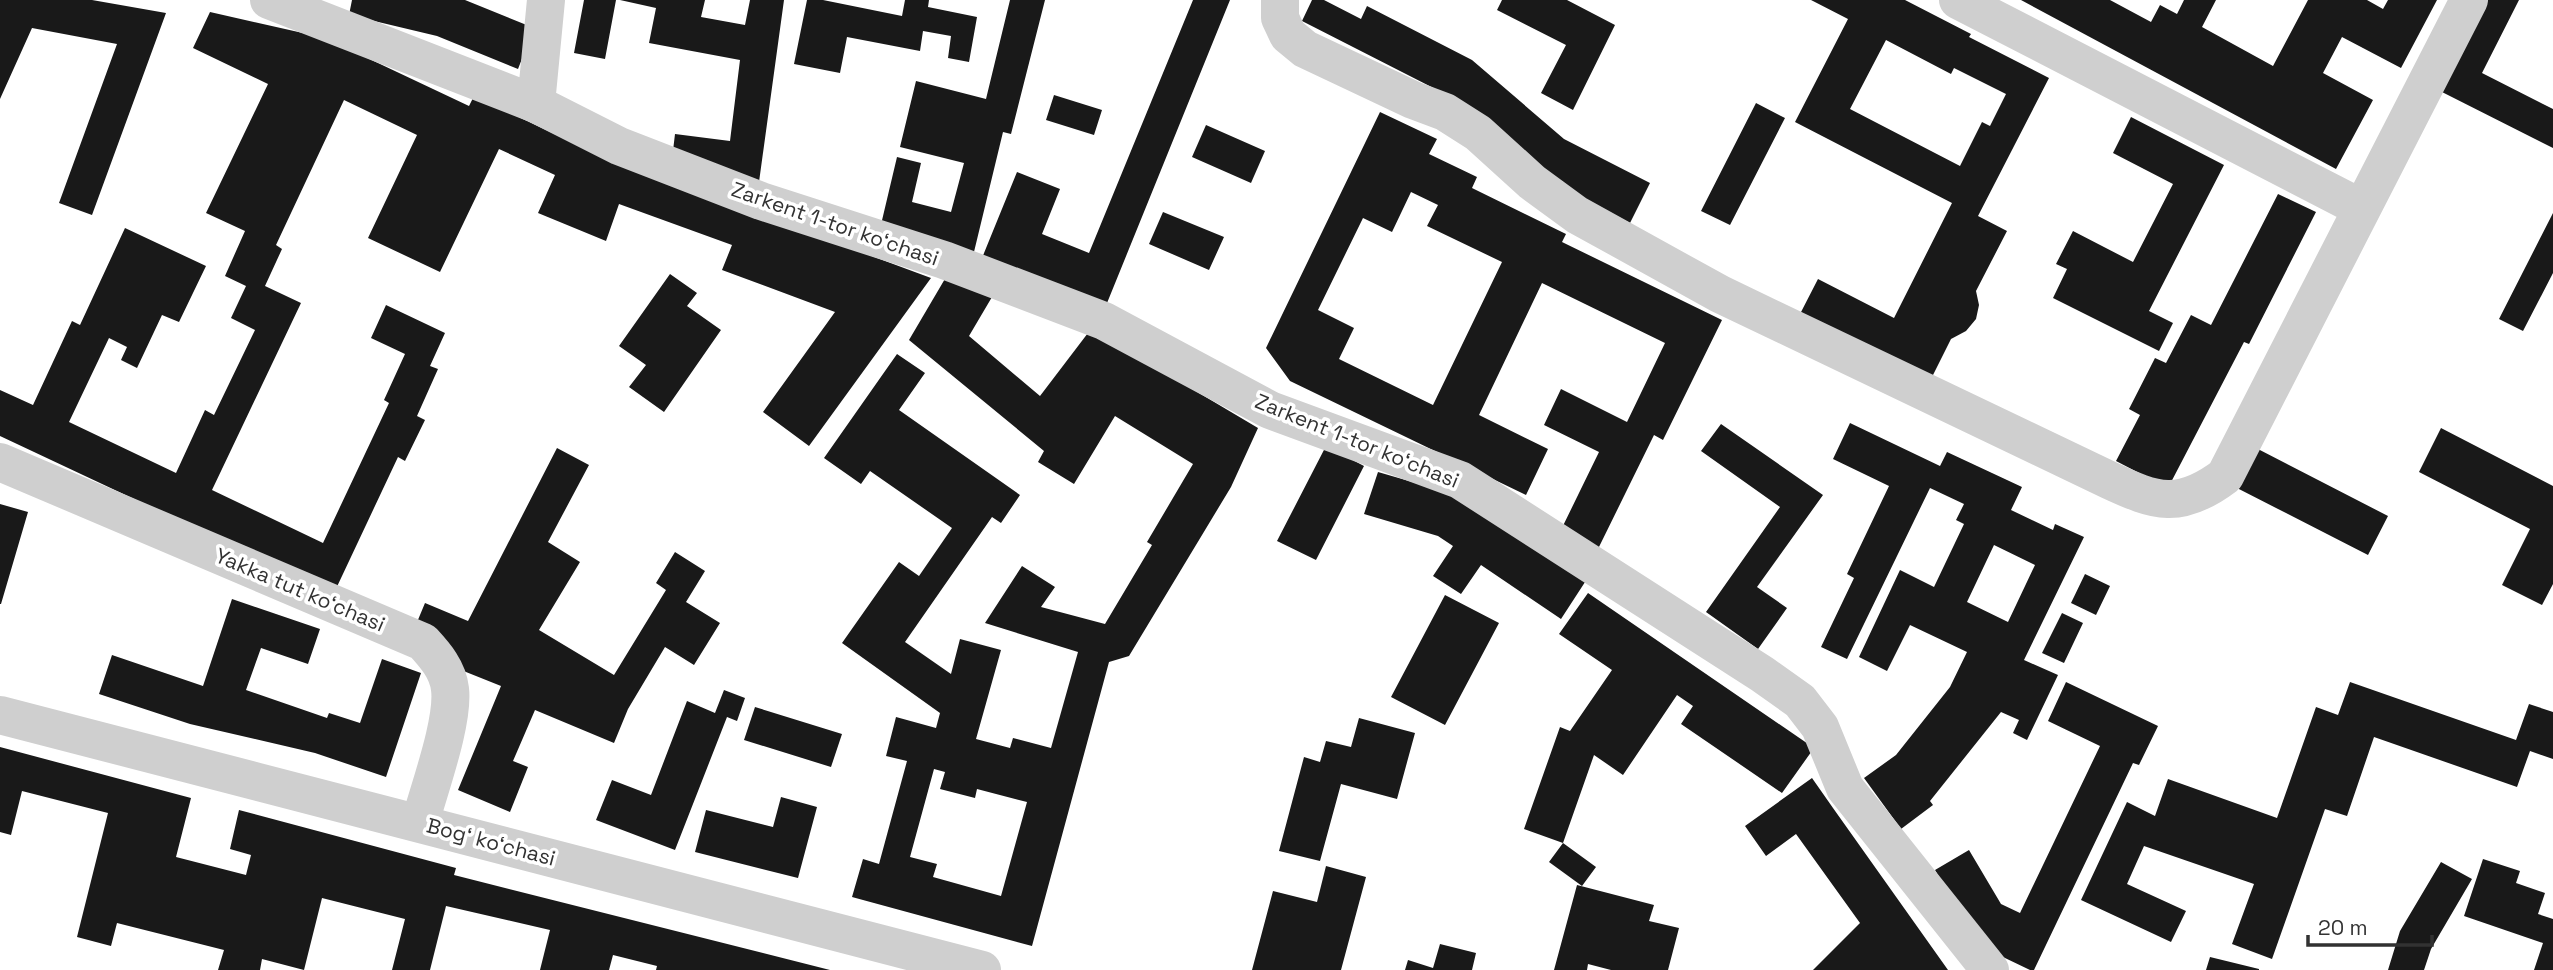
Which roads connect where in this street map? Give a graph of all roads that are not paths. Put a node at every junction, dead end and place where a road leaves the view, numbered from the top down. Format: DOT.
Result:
graph roads {
  1 [pos="268,0"];
  2 [pos="546,0"];
  3 [pos="1280,0"];
  4 [pos="1958,0"];
  5 [pos="2469,0"];
  6 [pos="536,104"];
  7 [pos="2361,208"];
  8 [pos="0,462"];
  9 [pos="0,715"];
  10 [pos="420,823"];
  11 [pos="982,970"];
  12 [pos="1990,970"];
  1 -- 6 [label="street"];
  2 -- 6 [label="street"];
  3 -- 7 [label="street"];
  4 -- 7 [label="street"];
  5 -- 7 [label="street"];
  6 -- 12 [label="street, Zarkent 1-tor koʻchasi"];
  8 -- 10 [label="street, Yakka tut koʻchasi"];
  9 -- 10 [label="street, Bogʻ koʻchasi"];
  10 -- 11 [label="street, Bogʻ koʻchasi"];
}
